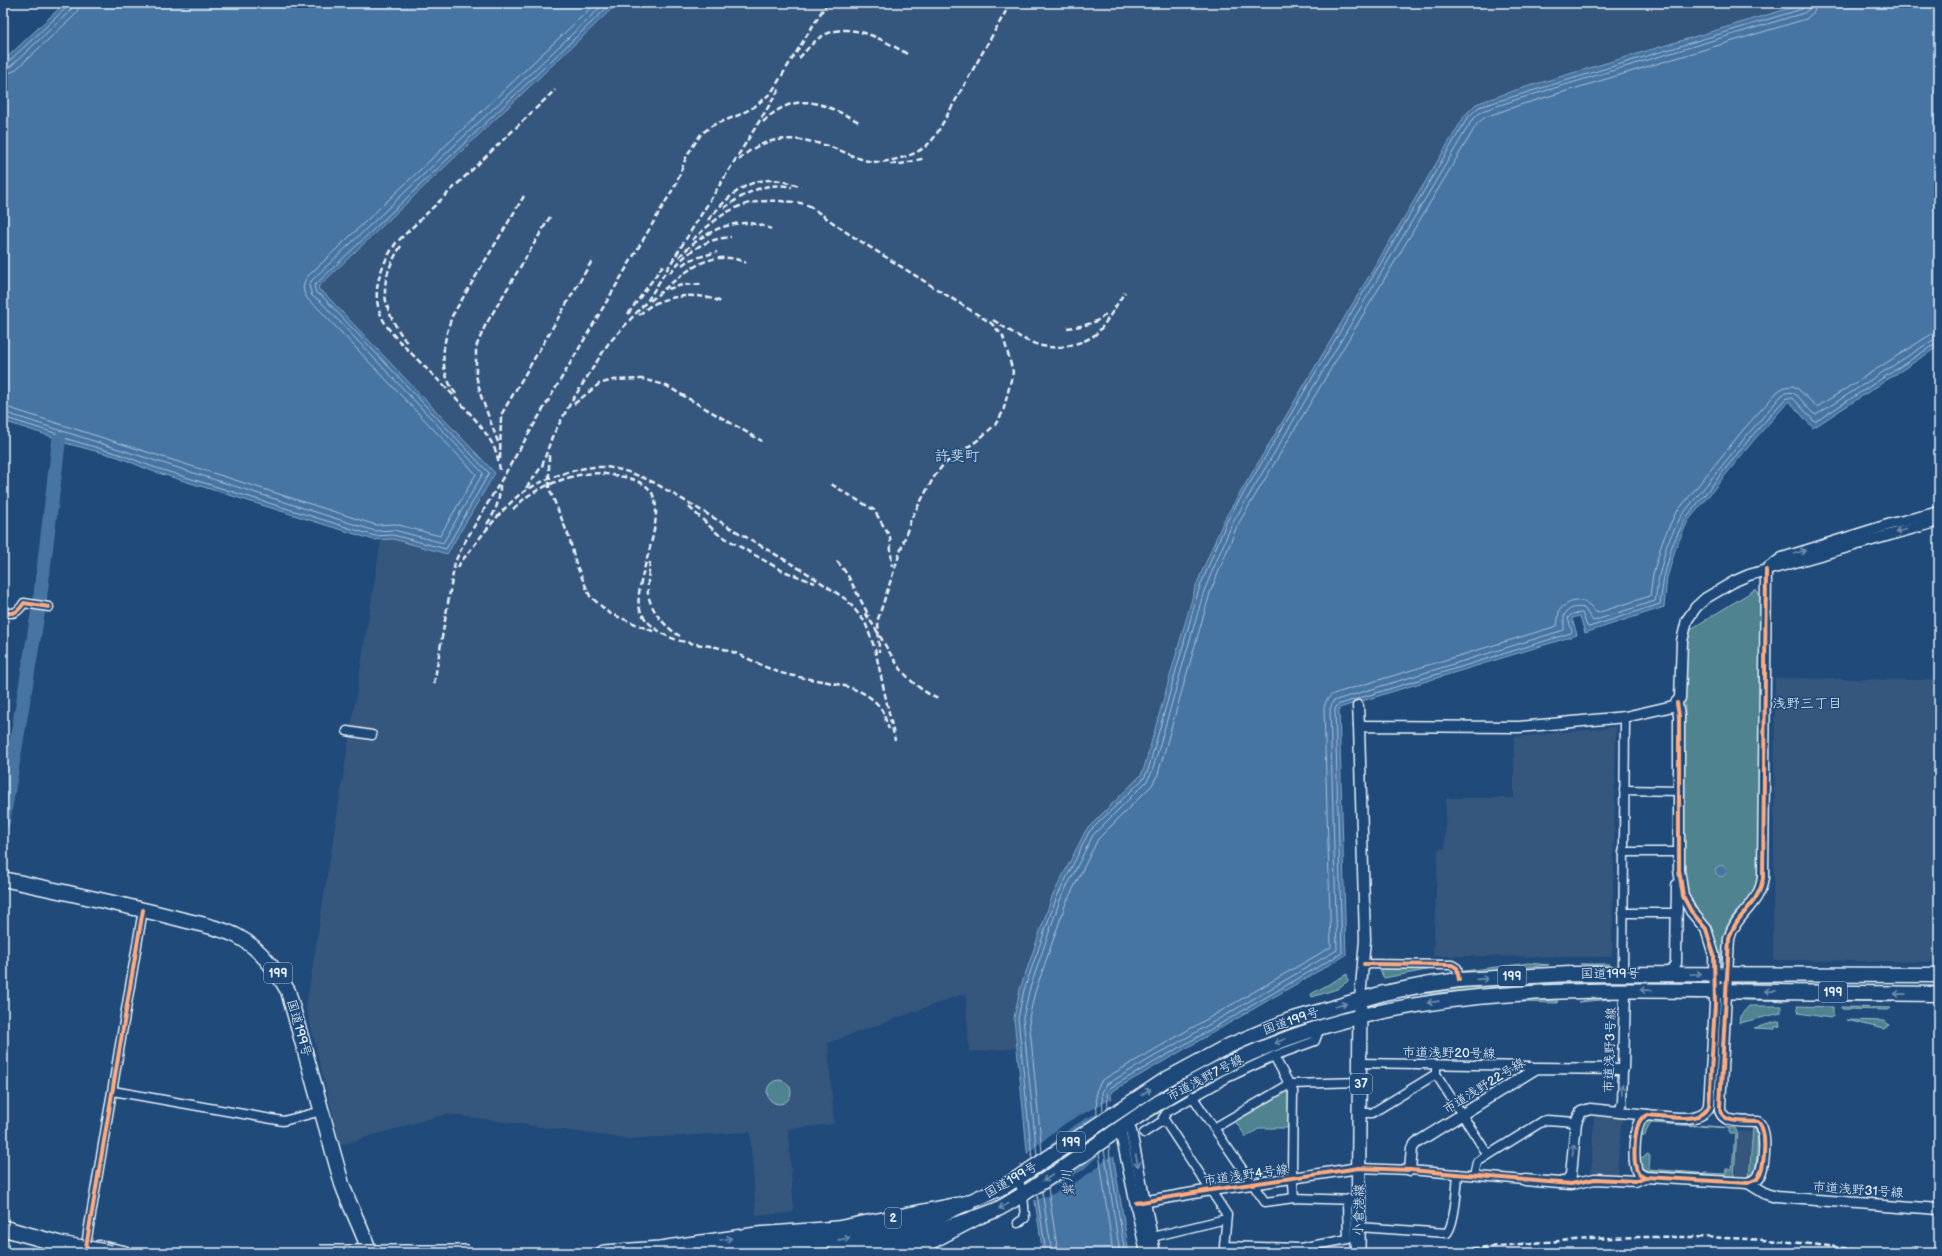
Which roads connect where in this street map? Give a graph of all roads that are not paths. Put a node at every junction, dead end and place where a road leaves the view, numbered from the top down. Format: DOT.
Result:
graph roads {
  1 [pos="1939,512"];
  2 [pos="1939,521"];
  3 [pos="1766,570"];
  4 [pos="49,607"];
  5 [pos="3,612"];
  6 [pos="1677,703"];
  7 [pos="1358,706"];
  8 [pos="1625,717"];
  9 [pos="1359,726"];
  10 [pos="347,731"];
  11 [pos="372,735"];
  12 [pos="1624,790"];
  13 [pos="1679,791"];
  14 [pos="1623,852"];
  15 [pos="1679,852"];
  16 [pos="1680,878"];
  17 [pos="3,879"];
  18 [pos="142,910"];
  19 [pos="1623,913"];
  20 [pos="1676,913"];
  21 [pos="1364,964"];
  22 [pos="1623,973"];
  23 [pos="1665,974"];
  24 [pos="1721,974"];
  25 [pos="1807,975"];
  26 [pos="1939,975"];
  27 [pos="1459,980"];
  28 [pos="1939,983"];
  29 [pos="1625,990"];
  30 [pos="1721,991"];
  31 [pos="1939,994"];
  32 [pos="1360,999"];
  33 [pos="1360,1016"];
  34 [pos="1320,1027"];
  35 [pos="1300,1034"];
  36 [pos="1310,1043"];
  37 [pos="1274,1056"];
  38 [pos="1360,1063"];
  39 [pos="1436,1065"];
  40 [pos="1537,1068"];
  41 [pos="1623,1069"];
  42 [pos="1436,1074"];
  43 [pos="1361,1082"];
  44 [pos="1201,1084"];
  45 [pos="1290,1084"];
  46 [pos="112,1091"];
  47 [pos="1192,1096"];
  48 [pos="322,1111"];
  49 [pos="1618,1111"];
  50 [pos="1360,1113"];
  51 [pos="1461,1115"];
  52 [pos="1648,1115"];
  53 [pos="1164,1120"];
  54 [pos="1119,1122"];
  55 [pos="1576,1122"];
  56 [pos="1214,1128"];
  57 [pos="1144,1134"];
  58 [pos="1488,1155"];
  59 [pos="1359,1168"];
  60 [pos="1410,1170"];
  61 [pos="1458,1174"];
  62 [pos="1760,1174"];
  63 [pos="1023,1175"];
  64 [pos="1474,1175"];
  65 [pos="1645,1176"];
  66 [pos="1292,1179"];
  67 [pos="1525,1180"];
  68 [pos="1567,1181"];
  69 [pos="1748,1183"];
  70 [pos="1252,1184"];
  71 [pos="1211,1190"];
  72 [pos="1027,1192"];
  73 [pos="1776,1197"];
  74 [pos="1294,1198"];
  75 [pos="1354,1200"];
  76 [pos="1141,1202"];
  77 [pos="969,1203"];
  78 [pos="1939,1208"];
  79 [pos="975,1218"];
  80 [pos="1226,1219"];
  81 [pos="3,1222"];
  82 [pos="1018,1223"];
  83 [pos="1358,1227"];
  84 [pos="3,1228"];
  85 [pos="1152,1237"];
  86 [pos="3,1245"];
  87 [pos="85,1249"];
  88 [pos="3,1250"];
  89 [pos="12,1253"];
  90 [pos="35,1253"];
  91 [pos="111,1253"];
  92 [pos="124,1253"];
  93 [pos="320,1253"];
  94 [pos="370,1253"];
  95 [pos="469,1253"];
  96 [pos="604,1253"];
  97 [pos="694,1253"];
  98 [pos="835,1253"];
  99 [pos="889,1253"];
  100 [pos="1146,1253"];
  101 [pos="1155,1253"];
  102 [pos="1358,1253"];
  3 -- 1 [label="street, one-way"];
  2 -- 3 [label="street, one-way"];
  3 -- 6 [label="street"];
  3 -- 24 [label="street"];
  4 -- 5 [label="street"];
  6 -- 8 [label="street"];
  6 -- 13 [label="street"];
  7 -- 9 [label="street"];
  8 -- 9 [label="street"];
  8 -- 12 [label="street"];
  9 -- 21 [label="street"];
  10 -- 11 [label="street"];
  12 -- 13 [label="street"];
  12 -- 14 [label="street"];
  13 -- 15 [label="street"];
  14 -- 15 [label="street"];
  14 -- 19 [label="street"];
  15 -- 16 [label="street"];
  16 -- 20 [label="street"];
  16 -- 24 [label="street"];
  17 -- 18 [label="highway, 国道199号 / 199"];
  18 -- 46 [label="street"];
  18 -- 48 [label="highway, 国道199号 / 199"];
  19 -- 20 [label="street"];
  19 -- 22 [label="street"];
  20 -- 23 [label="street"];
  21 -- 27 [label="street"];
  21 -- 32 [label="street"];
  22 -- 23 [label="highway, 国道199号 / 199"];
  27 -- 22 [label="highway, 国道199号 / 199, one-way"];
  23 -- 24 [label="highway, 国道199号 / 199, one-way"];
  24 -- 25 [label="highway, 国道199号 / 199"];
  24 -- 30 [label="street"];
  25 -- 26 [label="highway, 国道199号 / 199"];
  25 -- 28 [label="highway"];
  27 -- 32 [label="highway, 国道199号 / 199"];
  30 -- 29 [label="highway, 国道199号 / 199, one-way"];
  29 -- 33 [label="highway, 国道199号 / 199, one-way"];
  29 -- 41 [label="street, 市道浅野3号線"];
  31 -- 30 [label="highway, 国道199号 / 199, one-way"];
  30 -- 52 [label="street"];
  30 -- 62 [label="street"];
  32 -- 33 [label="main road, 小倉港線 / 37"];
  54 -- 32 [label="highway, 国道199号 / 199, one-way"];
  33 -- 34 [label="highway, 国道199号 / 199"];
  33 -- 38 [label="main road, 小倉港線 / 37"];
  34 -- 35 [label="highway, 国道199号 / 199"];
  34 -- 36 [label="street"];
  35 -- 36 [label="street"];
  35 -- 44 [label="highway, 国道199号 / 199, one-way"];
  36 -- 37 [label="street, 市道浅野7号線"];
  37 -- 44 [label="street, 市道浅野7号線"];
  37 -- 45 [label="street"];
  38 -- 39 [label="street, 市道浅野20号線"];
  38 -- 43 [label="main road, 小倉港線 / 37"];
  39 -- 40 [label="street, 市道浅野20号線"];
  39 -- 42 [label="street"];
  40 -- 41 [label="street, 市道浅野22号線"];
  40 -- 51 [label="street, 市道浅野22号線"];
  49 -- 41 [label="street, 市道浅野3号線, one-way"];
  42 -- 50 [label="street"];
  42 -- 51 [label="street"];
  43 -- 45 [label="street"];
  43 -- 50 [label="main road, 小倉港線 / 37"];
  44 -- 47 [label="street, 市道浅野7号線"];
  44 -- 54 [label="highway, 国道199号 / 199"];
  45 -- 56 [label="street"];
  45 -- 66 [label="street"];
  46 -- 48 [label="street"];
  46 -- 87 [label="street"];
  47 -- 53 [label="street, 市道浅野7号線"];
  47 -- 56 [label="street"];
  48 -- 94 [label="highway, 国道199号 / 199"];
  49 -- 52 [label="street"];
  49 -- 55 [label="street"];
  50 -- 59 [label="main road, 小倉港線 / 37"];
  51 -- 58 [label="street"];
  51 -- 60 [label="street, 市道浅野22号線"];
  52 -- 65 [label="street"];
  53 -- 57 [label="street"];
  53 -- 71 [label="street, 市道浅野7号線"];
  54 -- 63 [label="highway, 国道199号 / 199"];
  54 -- 72 [label="highway, 国道199号 / 199, one-way"];
  54 -- 76 [label="street"];
  55 -- 58 [label="street"];
  68 -- 55 [label="street, one-way"];
  56 -- 70 [label="street"];
  58 -- 64 [label="street"];
  59 -- 60 [label="street"];
  59 -- 66 [label="street, 市道浅野4号線"];
  59 -- 75 [label="main road, 小倉港線 / 37"];
  60 -- 61 [label="street"];
  61 -- 64 [label="street"];
  61 -- 83 [label="street"];
  62 -- 69 [label="street"];
  62 -- 73 [label="street"];
  63 -- 72 [label="street"];
  63 -- 77 [label="highway, 国道199号 / 199"];
  64 -- 67 [label="street"];
  65 -- 68 [label="street"];
  65 -- 69 [label="street"];
  66 -- 70 [label="street, 市道浅野4号線"];
  66 -- 74 [label="street"];
  67 -- 68 [label="street"];
  69 -- 73 [label="street, 市道浅野31号線"];
  70 -- 71 [label="street, 市道浅野4号線"];
  70 -- 74 [label="street"];
  71 -- 76 [label="street, 市道浅野4号線"];
  71 -- 80 [label="street, 市道浅野7号線"];
  72 -- 79 [label="highway, 国道199号 / 199, one-way"];
  72 -- 82 [label="street"];
  73 -- 78 [label="street, 市道浅野31号線"];
  74 -- 75 [label="street"];
  75 -- 80 [label="street, 市道浅野7号線"];
  75 -- 83 [label="main road, 小倉港線 / 37"];
  76 -- 85 [label="street"];
  76 -- 100 [label="street"];
  96 -- 77 [label="highway, 2, one-way"];
  97 -- 77 [label="highway, 国道199号 / 199, one-way"];
  79 -- 98 [label="highway, 国道199号 / 199"];
  79 -- 99 [label="highway"];
  80 -- 85 [label="street"];
  81 -- 87 [label="highway"];
  83 -- 102 [label="main road, 小倉港線 / 37"];
  84 -- 91 [label="highway, bridge"];
  85 -- 101 [label="street"];
  86 -- 90 [label="highway"];
  87 -- 92 [label="highway"];
  88 -- 89 [label="highway"];
  93 -- 95 [label="highway, bridge"];
}
